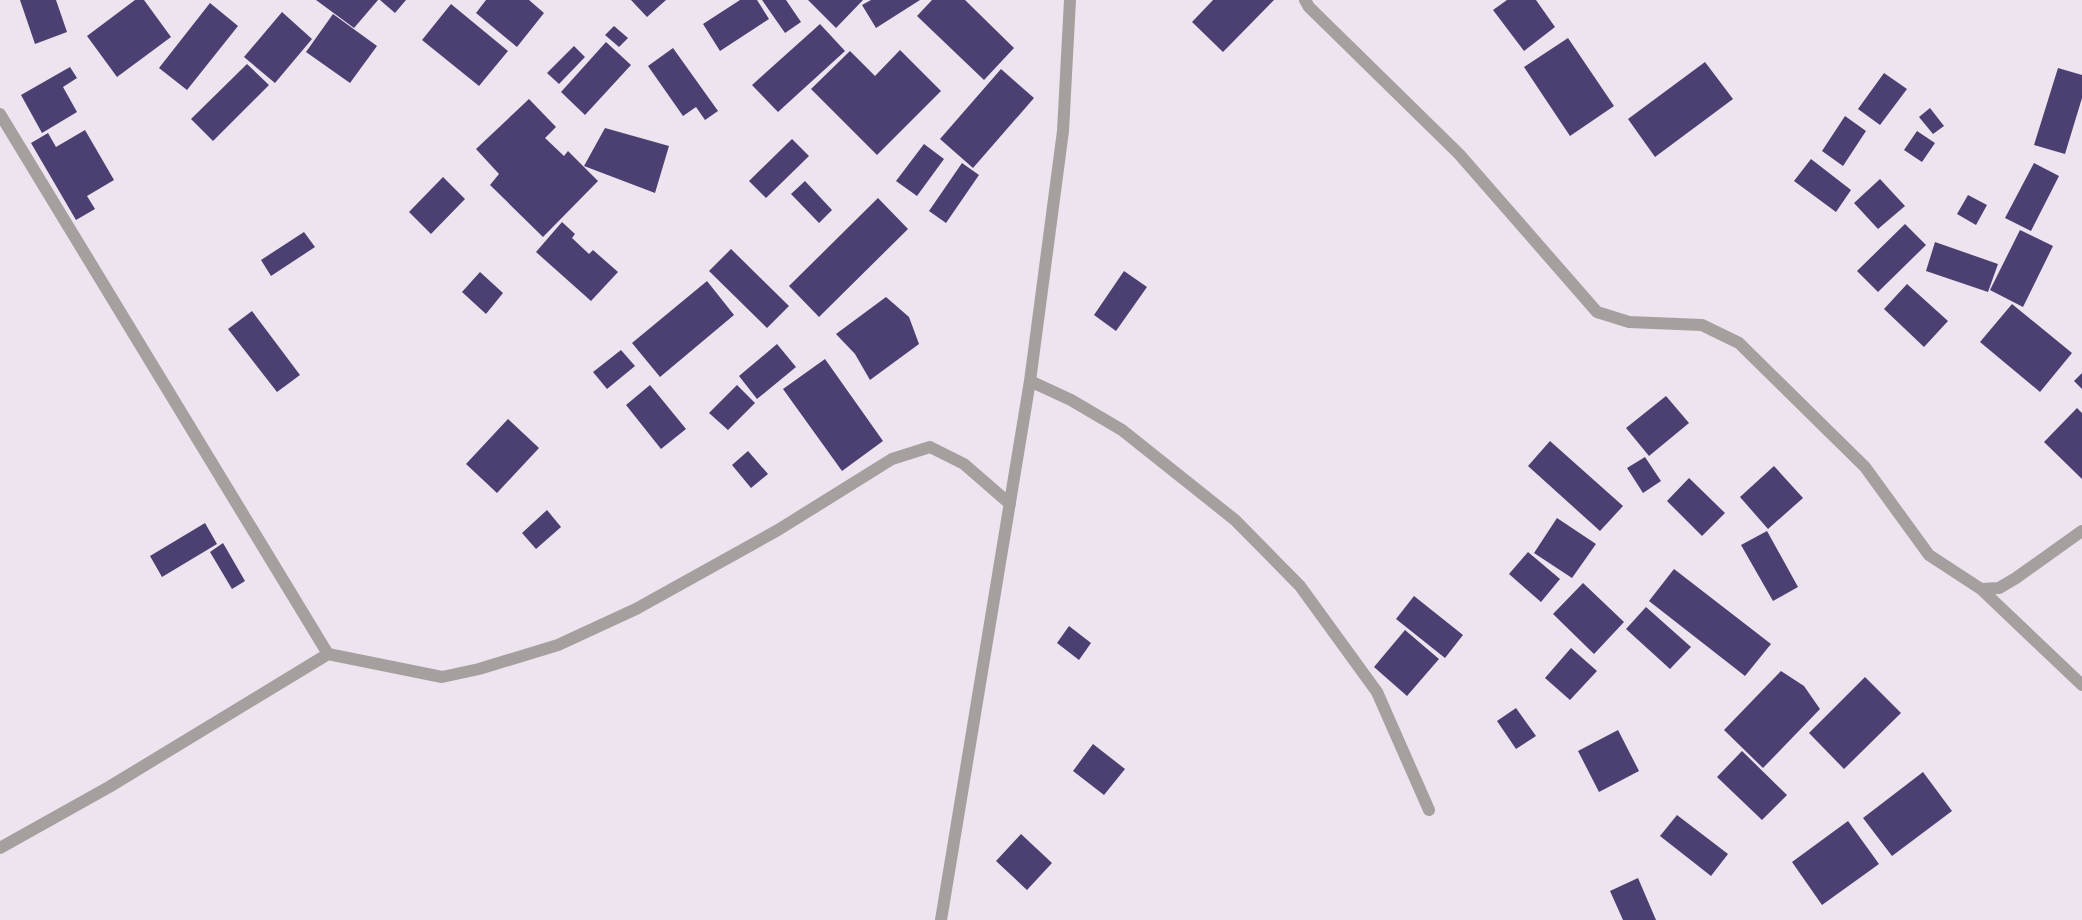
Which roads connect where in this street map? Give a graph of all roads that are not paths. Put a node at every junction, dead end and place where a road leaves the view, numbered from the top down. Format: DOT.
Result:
graph roads {
  1 [pos="1070,0"];
  2 [pos="1305,0"];
  3 [pos="0,114"];
  4 [pos="1030,380"];
  5 [pos="1010,504"];
  6 [pos="2082,531"];
  7 [pos="1981,589"];
  8 [pos="328,654"];
  9 [pos="2082,685"];
  10 [pos="1429,810"];
  11 [pos="0,848"];
  12 [pos="941,920"];
  1 -- 4 [label="street"];
  2 -- 7 [label="street"];
  3 -- 8 [label="street"];
  4 -- 5 [label="street"];
  4 -- 10 [label="street"];
  5 -- 8 [label="street"];
  5 -- 12 [label="street"];
  6 -- 7 [label="street"];
  7 -- 9 [label="street"];
  8 -- 11 [label="street"];
}
